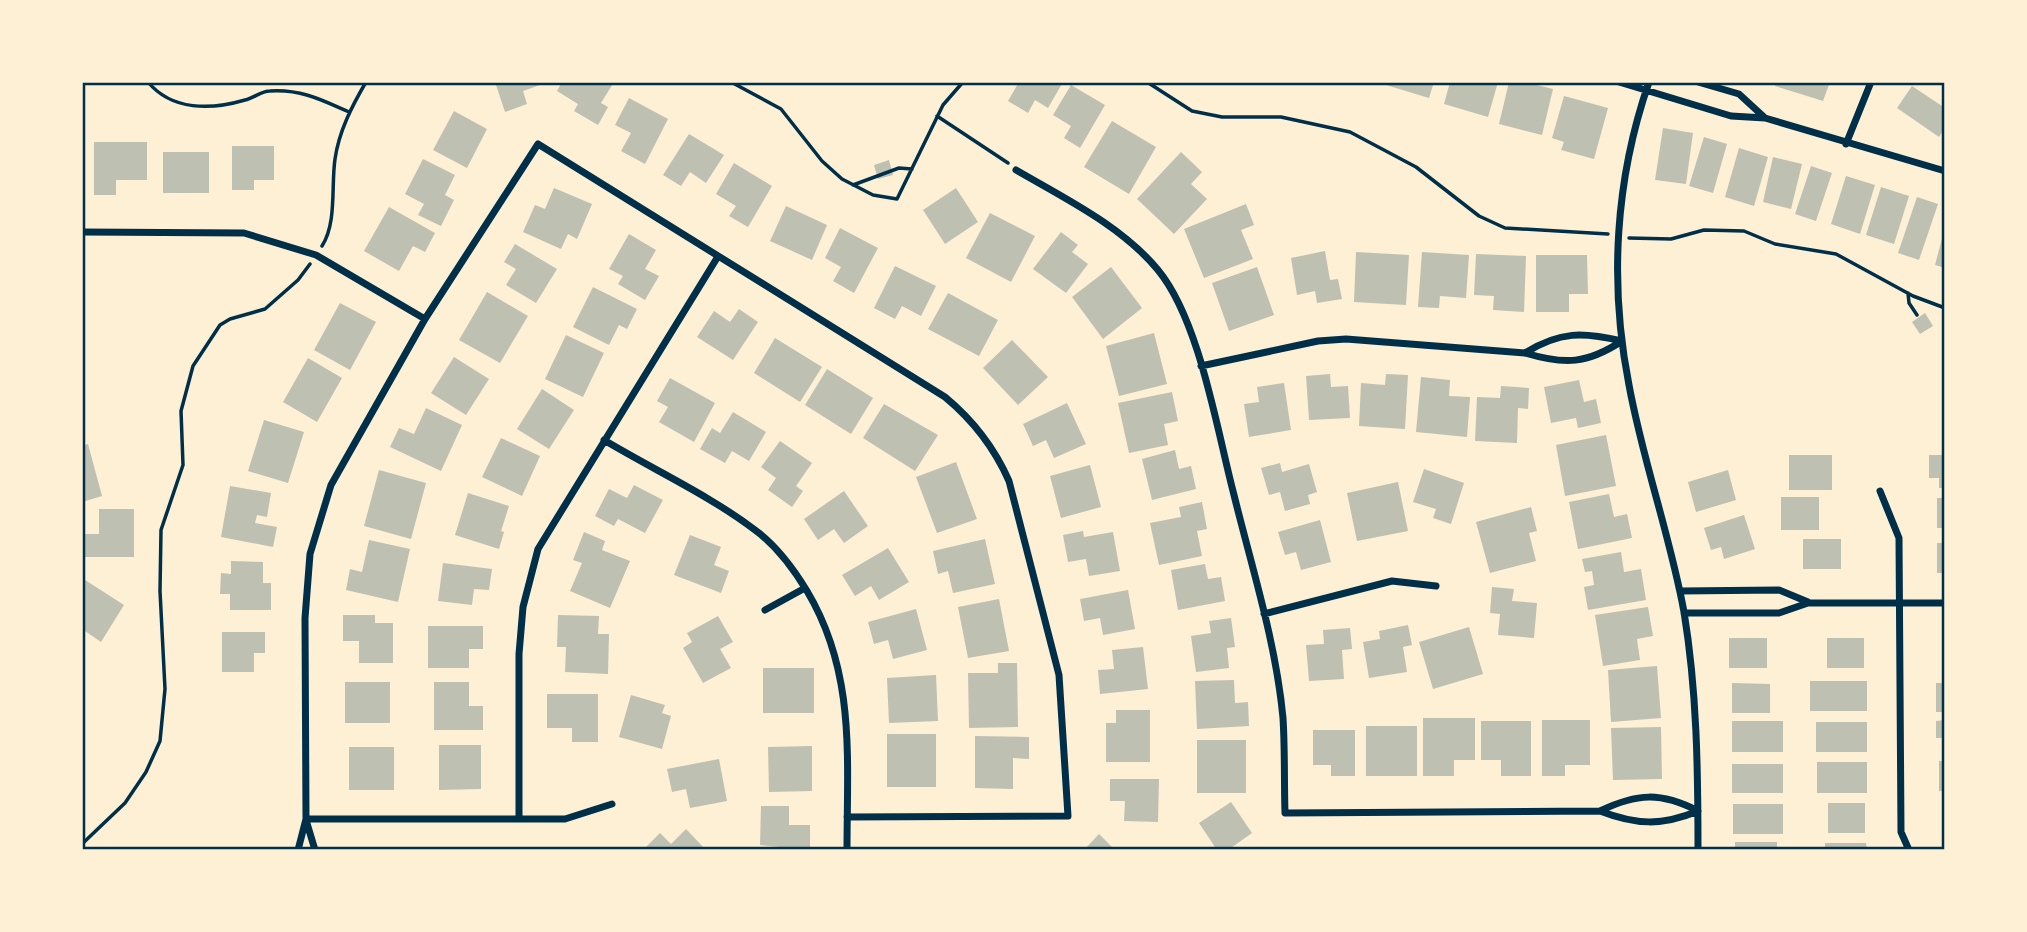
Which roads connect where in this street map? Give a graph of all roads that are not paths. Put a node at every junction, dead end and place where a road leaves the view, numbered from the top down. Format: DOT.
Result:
graph roads {
  1 [pos="1619,82"];
  2 [pos="1649,82"];
  3 [pos="1698,82"];
  4 [pos="1871,82"];
  5 [pos="1646,91"];
  6 [pos="1765,118"];
  7 [pos="1846,144"];
  8 [pos="1016,170"];
  9 [pos="1945,171"];
  10 [pos="82,232"];
  11 [pos="717,258"];
  12 [pos="425,319"];
  13 [pos="1622,341"];
  14 [pos="1525,353"];
  15 [pos="1201,366"];
  16 [pos="604,440"];
  17 [pos="1880,491"];
  18 [pos="1436,586"];
  19 [pos="805,588"];
  20 [pos="1680,591"];
  21 [pos="1808,603"];
  22 [pos="1900,603"];
  23 [pos="1945,603"];
  24 [pos="765,610"];
  25 [pos="1684,613"];
  26 [pos="1264,614"];
  27 [pos="612,804"];
  28 [pos="1600,811"];
  29 [pos="1698,811"];
  30 [pos="847,817"];
  31 [pos="306,819"];
  32 [pos="519,820"];
  33 [pos="298,850"];
  34 [pos="315,850"];
  35 [pos="847,850"];
  36 [pos="1698,850"];
  37 [pos="1909,850"];
  1 -- 5 [label="street"];
  2 -- 5 [label="street"];
  3 -- 6 [label="street"];
  4 -- 7 [label="street"];
  5 -- 6 [label="street"];
  5 -- 13 [label="street"];
  6 -- 7 [label="street"];
  7 -- 9 [label="street"];
  8 -- 15 [label="street"];
  10 -- 12 [label="street"];
  11 -- 12 [label="street"];
  11 -- 16 [label="street"];
  11 -- 30 [label="street"];
  12 -- 31 [label="street"];
  13 -- 14 [label="street"];
  13 -- 14 [label="street"];
  13 -- 20 [label="street"];
  14 -- 15 [label="street"];
  15 -- 26 [label="street"];
  16 -- 19 [label="street"];
  16 -- 32 [label="street"];
  17 -- 22 [label="street"];
  18 -- 26 [label="street"];
  19 -- 24 [label="street"];
  19 -- 30 [label="street"];
  20 -- 21 [label="street"];
  20 -- 25 [label="street"];
  21 -- 22 [label="street"];
  21 -- 25 [label="street"];
  22 -- 23 [label="street"];
  22 -- 37 [label="street"];
  25 -- 29 [label="street"];
  26 -- 28 [label="street"];
  27 -- 32 [label="street"];
  28 -- 29 [label="street"];
  28 -- 29 [label="street"];
  29 -- 36 [label="street"];
  30 -- 35 [label="street"];
  31 -- 32 [label="street"];
  31 -- 33 [label="street"];
  31 -- 34 [label="street"];
}
